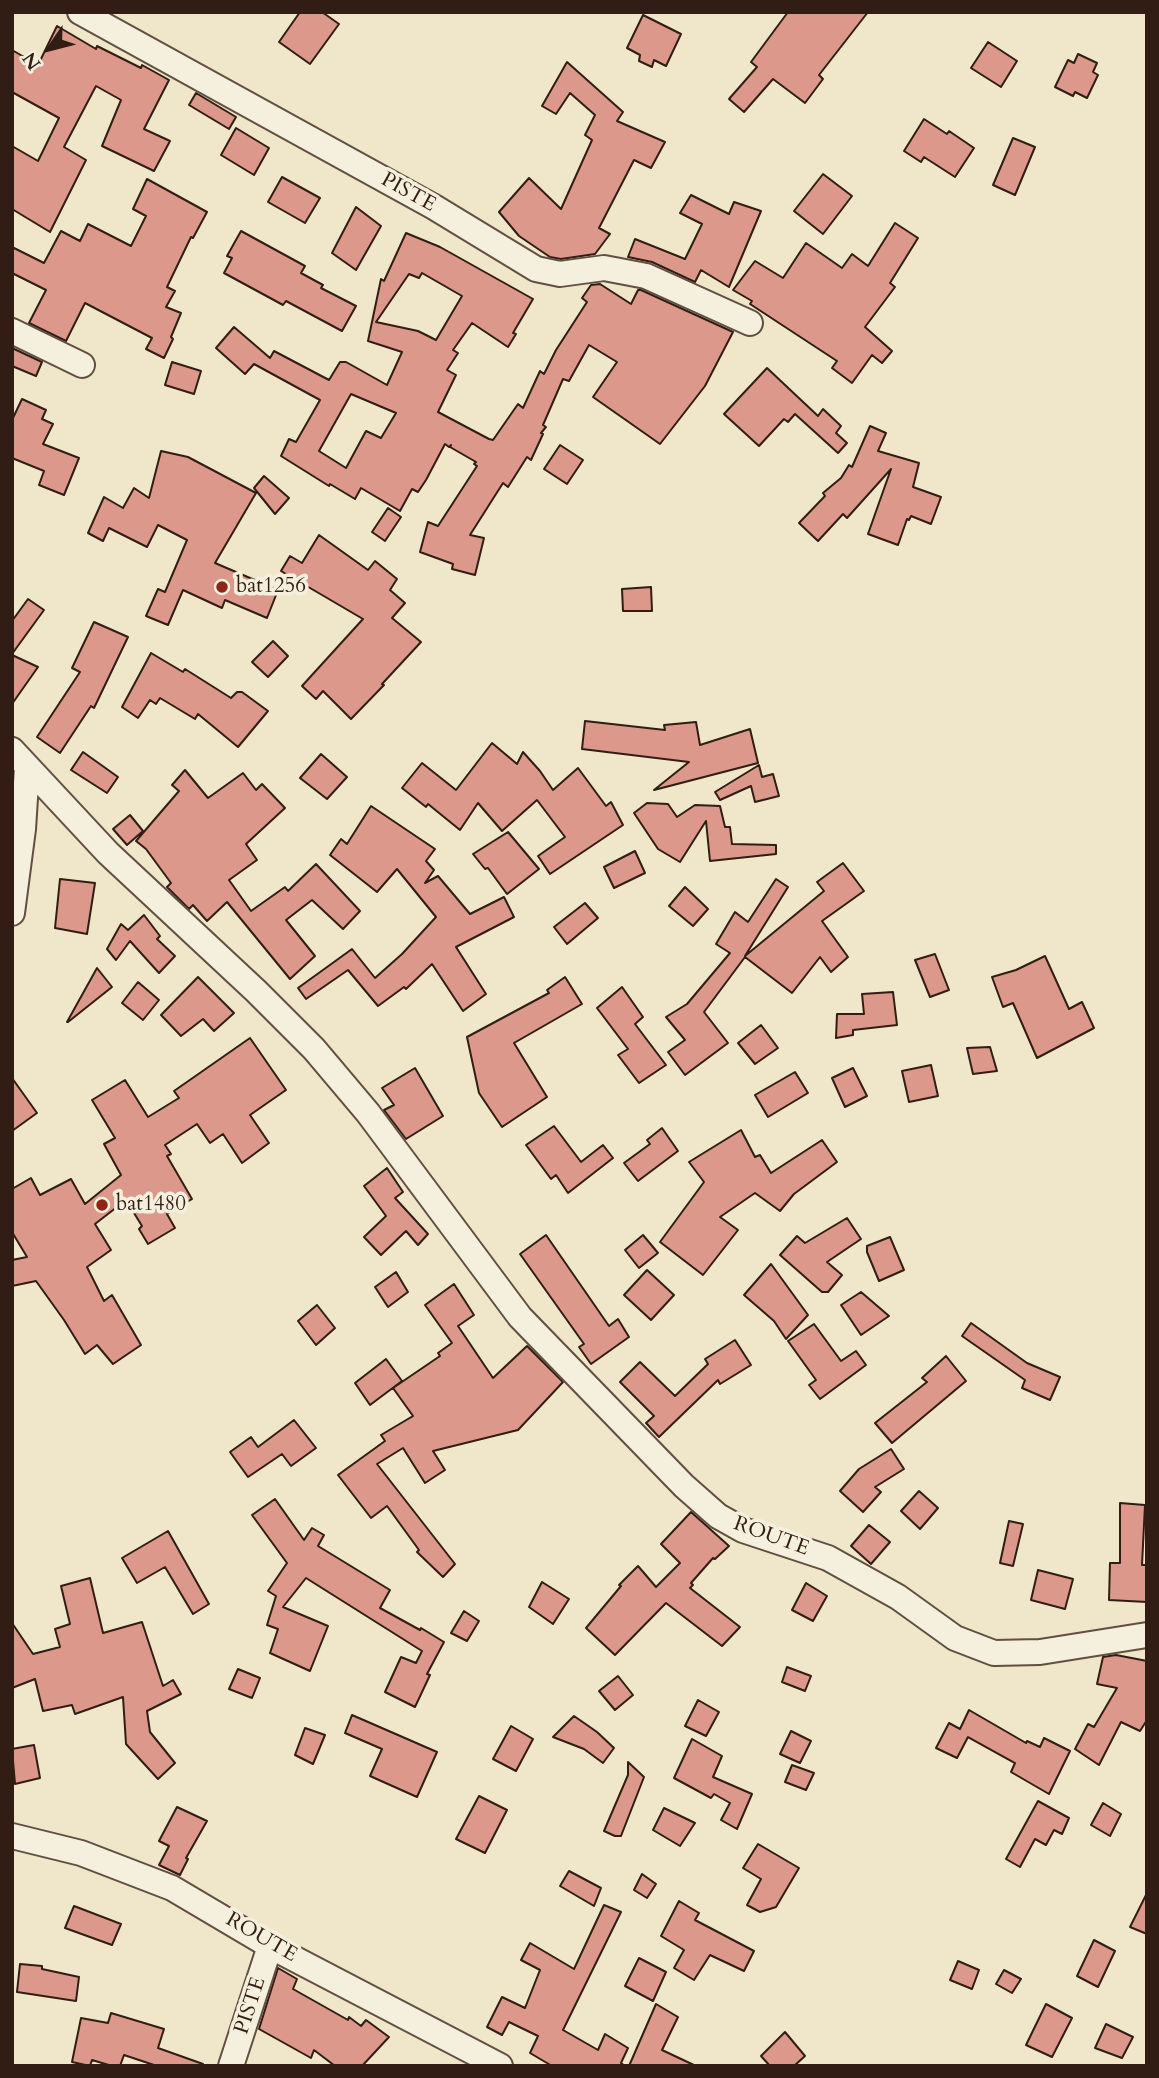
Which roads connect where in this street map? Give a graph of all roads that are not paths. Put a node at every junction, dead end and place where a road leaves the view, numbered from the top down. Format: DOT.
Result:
graph roads {
  1 [pos="80,12"];
  2 [pos="750,324"];
  3 [pos="12,331"];
  4 [pos="82,365"];
  5 [pos="20,758"];
  6 [pos="12,913"];
  7 [pos="1147,1635"];
  8 [pos="12,1836"];
  9 [pos="270,1946"];
  10 [pos="231,2066"];
  11 [pos="500,2066"];
  1 -- 2 [label="street, PISTE"];
  3 -- 4 [label="street"];
  5 -- 6 [label="street"];
  5 -- 7 [label="street, ROUTE"];
  8 -- 9 [label="street, ROUTE"];
  9 -- 10 [label="street, PISTE"];
  9 -- 11 [label="street, ROUTE"];
}
